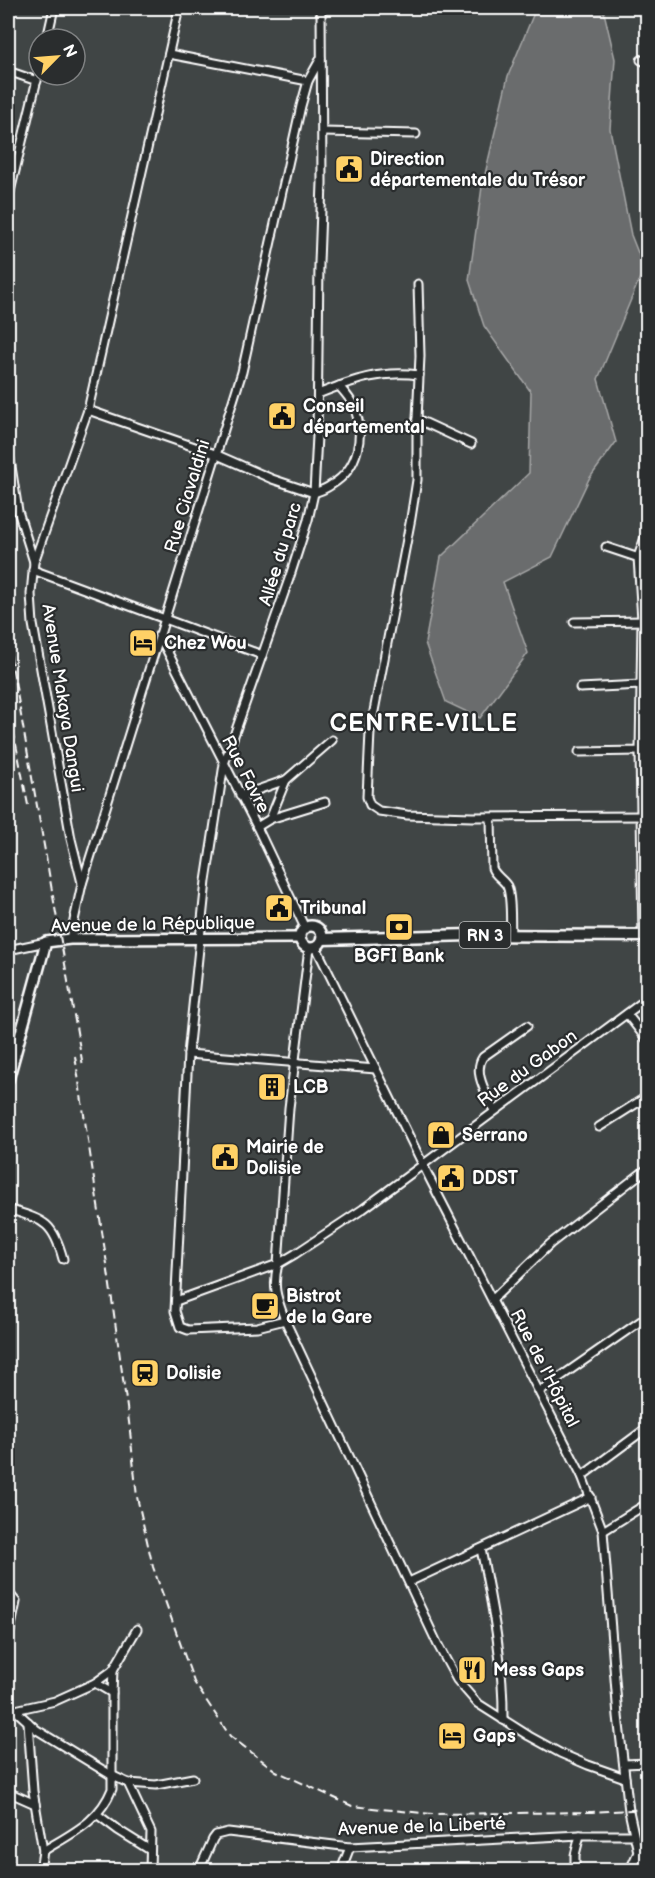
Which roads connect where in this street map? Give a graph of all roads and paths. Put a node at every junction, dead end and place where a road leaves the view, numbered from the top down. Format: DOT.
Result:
graph roads {
  1 [pos="54,8"];
  2 [pos="179,8"];
  3 [pos="321,8"];
  4 [pos="50,27"];
  5 [pos="169,54"];
  6 [pos="321,58"];
  7 [pos="8,71"];
  8 [pos="27,78"];
  9 [pos="308,81"];
  10 [pos="35,87"];
  11 [pos="323,132"];
  12 [pos="416,134"];
  13 [pos="9,190"];
  14 [pos="8,200"];
  15 [pos="418,284"];
  16 [pos="419,375"];
  17 [pos="339,386"];
  18 [pos="318,394"];
  19 [pos="88,411"];
  20 [pos="417,419"];
  21 [pos="471,444"];
  22 [pos="8,447"];
  23 [pos="215,454"];
  24 [pos="314,493"];
  25 [pos="648,529"];
  26 [pos="606,547"];
  27 [pos="638,557"];
  28 [pos="648,561"];
  29 [pos="34,562"];
  30 [pos="33,570"];
  31 [pos="164,619"];
  32 [pos="645,621"];
  33 [pos="574,622"];
  34 [pos="159,635"];
  35 [pos="262,655"];
  36 [pos="641,685"];
  37 [pos="580,688"];
  38 [pos="332,740"];
  39 [pos="644,749"];
  40 [pos="579,752"];
  41 [pos="224,764"];
  42 [pos="286,780"];
  43 [pos="240,796"];
  44 [pos="325,802"];
  45 [pos="645,816"];
  46 [pos="491,818"];
  47 [pos="270,819"];
  48 [pos="257,827"];
  49 [pos="82,884"];
  50 [pos="305,928"];
  51 [pos="511,934"];
  52 [pos="645,936"];
  53 [pos="300,938"];
  54 [pos="70,939"];
  55 [pos="200,940"];
  56 [pos="46,942"];
  57 [pos="316,945"];
  58 [pos="8,950"];
  59 [pos="648,998"];
  60 [pos="627,1014"];
  61 [pos="527,1026"];
  62 [pos="648,1041"];
  63 [pos="188,1054"];
  64 [pos="295,1062"];
  65 [pos="376,1069"];
  66 [pos="8,1080"];
  67 [pos="648,1096"];
  68 [pos="495,1111"];
  69 [pos="599,1127"];
  70 [pos="423,1162"];
  71 [pos="648,1168"];
  72 [pos="8,1209"];
  73 [pos="63,1259"];
  74 [pos="278,1264"];
  75 [pos="493,1299"];
  76 [pos="176,1301"];
  77 [pos="648,1316"];
  78 [pos="285,1320"];
  79 [pos="540,1391"];
  80 [pos="648,1428"];
  81 [pos="582,1476"];
  82 [pos="591,1497"];
  83 [pos="648,1503"];
  84 [pos="603,1531"];
  85 [pos="481,1549"];
  86 [pos="409,1582"];
  87 [pos="8,1592"];
  88 [pos="137,1629"];
  89 [pos="8,1641"];
  90 [pos="113,1670"];
  91 [pos="95,1683"];
  92 [pos="112,1693"];
  93 [pos="11,1709"];
  94 [pos="503,1720"];
  95 [pos="28,1722"];
  96 [pos="648,1763"];
  97 [pos="624,1764"];
  98 [pos="111,1775"];
  99 [pos="192,1778"];
  100 [pos="626,1778"];
  101 [pos="128,1783"];
  102 [pos="8,1792"];
  103 [pos="35,1804"];
  104 [pos="98,1815"];
  105 [pos="580,1835"];
  106 [pos="633,1835"];
  107 [pos="350,1847"];
  108 [pos="150,1850"];
  109 [pos="43,1851"];
  110 [pos="638,1852"];
  111 [pos="35,1870"];
  112 [pos="150,1870"];
  113 [pos="199,1870"];
  114 [pos="341,1870"];
  115 [pos="575,1870"];
  116 [pos="630,1870"];
  117 [pos="646,1870"];
  1 -- 4 [label="street"];
  2 -- 5 [label="street"];
  3 -- 6 [label="street, Allée du parc"];
  5 -- 9 [label="street"];
  5 -- 19 [label="street"];
  6 -- 9 [label="street, Rue Ciavaldini"];
  6 -- 11 [label="street, Allée du parc"];
  7 -- 8 [label="street"];
  9 -- 23 [label="street, Rue Ciavaldini"];
  10 -- 13 [label="street"];
  11 -- 12 [label="street"];
  11 -- 18 [label="street, Allée du parc"];
  13 -- 14 [label="street"];
  15 -- 16 [label="street"];
  16 -- 17 [label="street"];
  16 -- 20 [label="street"];
  17 -- 18 [label="street"];
  17 -- 24 [label="street"];
  18 -- 24 [label="street, Allée du parc"];
  19 -- 23 [label="street"];
  19 -- 29 [label="street"];
  20 -- 21 [label="street"];
  20 -- 46 [label="street"];
  22 -- 29 [label="street, Avenue Makaya Dangui"];
  23 -- 24 [label="street"];
  23 -- 31 [label="street, Rue Ciavaldini"];
  24 -- 35 [label="street, Allée du parc"];
  25 -- 27 [label="street"];
  26 -- 27 [label="street"];
  27 -- 28 [label="street"];
  27 -- 32 [label="street"];
  29 -- 30 [label="street, Avenue Makaya Dangui"];
  30 -- 31 [label="street"];
  30 -- 49 [label="street, Avenue Makaya Dangui"];
  31 -- 34 [label="street, Rue Ciavaldini"];
  31 -- 35 [label="street"];
  32 -- 33 [label="street"];
  32 -- 36 [label="street"];
  34 -- 41 [label="street, Rue Favre"];
  34 -- 49 [label="street, Rue Ciavaldini"];
  35 -- 41 [label="street, Allée du parc"];
  36 -- 37 [label="street"];
  36 -- 39 [label="street"];
  38 -- 42 [label="street"];
  39 -- 40 [label="street"];
  39 -- 45 [label="street"];
  41 -- 43 [label="street, Rue Favre"];
  41 -- 55 [label="street, Allée du parc"];
  42 -- 43 [label="street"];
  42 -- 47 [label="street"];
  43 -- 48 [label="street, Rue Favre"];
  44 -- 47 [label="street"];
  45 -- 46 [label="street"];
  45 -- 52 [label="street"];
  46 -- 51 [label="street"];
  47 -- 48 [label="street"];
  48 -- 50 [label="street, Rue Favre"];
  49 -- 54 [label="street, Rue Ciavaldini"];
  50 -- 53 [label="main road"];
  50 -- 57 [label="main road"];
  51 -- 52 [label="highway, RN 3"];
  51 -- 57 [label="highway, RN 3"];
  53 -- 55 [label="main road, Avenue de la République"];
  53 -- 57 [label="main road"];
  54 -- 55 [label="main road, Avenue de la République"];
  54 -- 56 [label="main road, Avenue de la République"];
  55 -- 63 [label="street, Allée du parc"];
  56 -- 58 [label="street, Avenue de la République"];
  56 -- 66 [label="main road"];
  57 -- 64 [label="street"];
  57 -- 65 [label="street, Rue de l'Hôpital"];
  59 -- 60 [label="street, Rue du Gabon"];
  60 -- 62 [label="street"];
  60 -- 68 [label="street, Rue du Gabon"];
  61 -- 68 [label="street"];
  63 -- 64 [label="street"];
  63 -- 76 [label="street, Allée du parc"];
  64 -- 65 [label="street"];
  64 -- 74 [label="street"];
  65 -- 70 [label="street, Rue de l'Hôpital"];
  67 -- 69 [label="street"];
  68 -- 70 [label="street, Rue du Gabon"];
  70 -- 74 [label="street, Rue du Gabon"];
  70 -- 75 [label="street, Rue de l'Hôpital"];
  71 -- 75 [label="street"];
  72 -- 73 [label="street"];
  74 -- 76 [label="street, Rue du Gabon"];
  74 -- 78 [label="street"];
  75 -- 79 [label="street, Rue de l'Hôpital"];
  76 -- 78 [label="street, Allée du parc"];
  77 -- 79 [label="street"];
  78 -- 86 [label="street"];
  79 -- 81 [label="street, Rue de l'Hôpital"];
  80 -- 81 [label="street"];
  81 -- 82 [label="street, Rue de l'Hôpital"];
  82 -- 84 [label="street, Rue de l'Hôpital"];
  82 -- 85 [label="street"];
  83 -- 84 [label="street"];
  84 -- 97 [label="street, Rue de l'Hôpital"];
  85 -- 86 [label="street"];
  85 -- 94 [label="street"];
  86 -- 94 [label="street"];
  87 -- 89 [label="street"];
  88 -- 90 [label="street"];
  90 -- 91 [label="street"];
  90 -- 92 [label="street"];
  91 -- 92 [label="street"];
  91 -- 93 [label="street"];
  92 -- 98 [label="street"];
  93 -- 95 [label="street"];
  94 -- 100 [label="street"];
  95 -- 98 [label="street"];
  95 -- 103 [label="street"];
  96 -- 97 [label="street"];
  97 -- 100 [label="street, Rue de l'Hôpital"];
  98 -- 101 [label="street"];
  98 -- 104 [label="street"];
  99 -- 101 [label="street"];
  100 -- 106 [label="street, Rue de l'Hôpital"];
  101 -- 108 [label="street"];
  102 -- 103 [label="street"];
  103 -- 109 [label="street"];
  104 -- 108 [label="street"];
  104 -- 109 [label="street"];
  105 -- 106 [label="street, Avenue de la Liberté"];
  105 -- 107 [label="street, Avenue de la Liberté"];
  105 -- 115 [label="street"];
  106 -- 110 [label="street, Rue de l'Hôpital"];
  107 -- 113 [label="street, Avenue de la Liberté"];
  107 -- 114 [label="street"];
  108 -- 112 [label="street"];
  109 -- 111 [label="street"];
  110 -- 116 [label="street"];
  110 -- 117 [label="street, Rue de l'Hôpital"];
}
